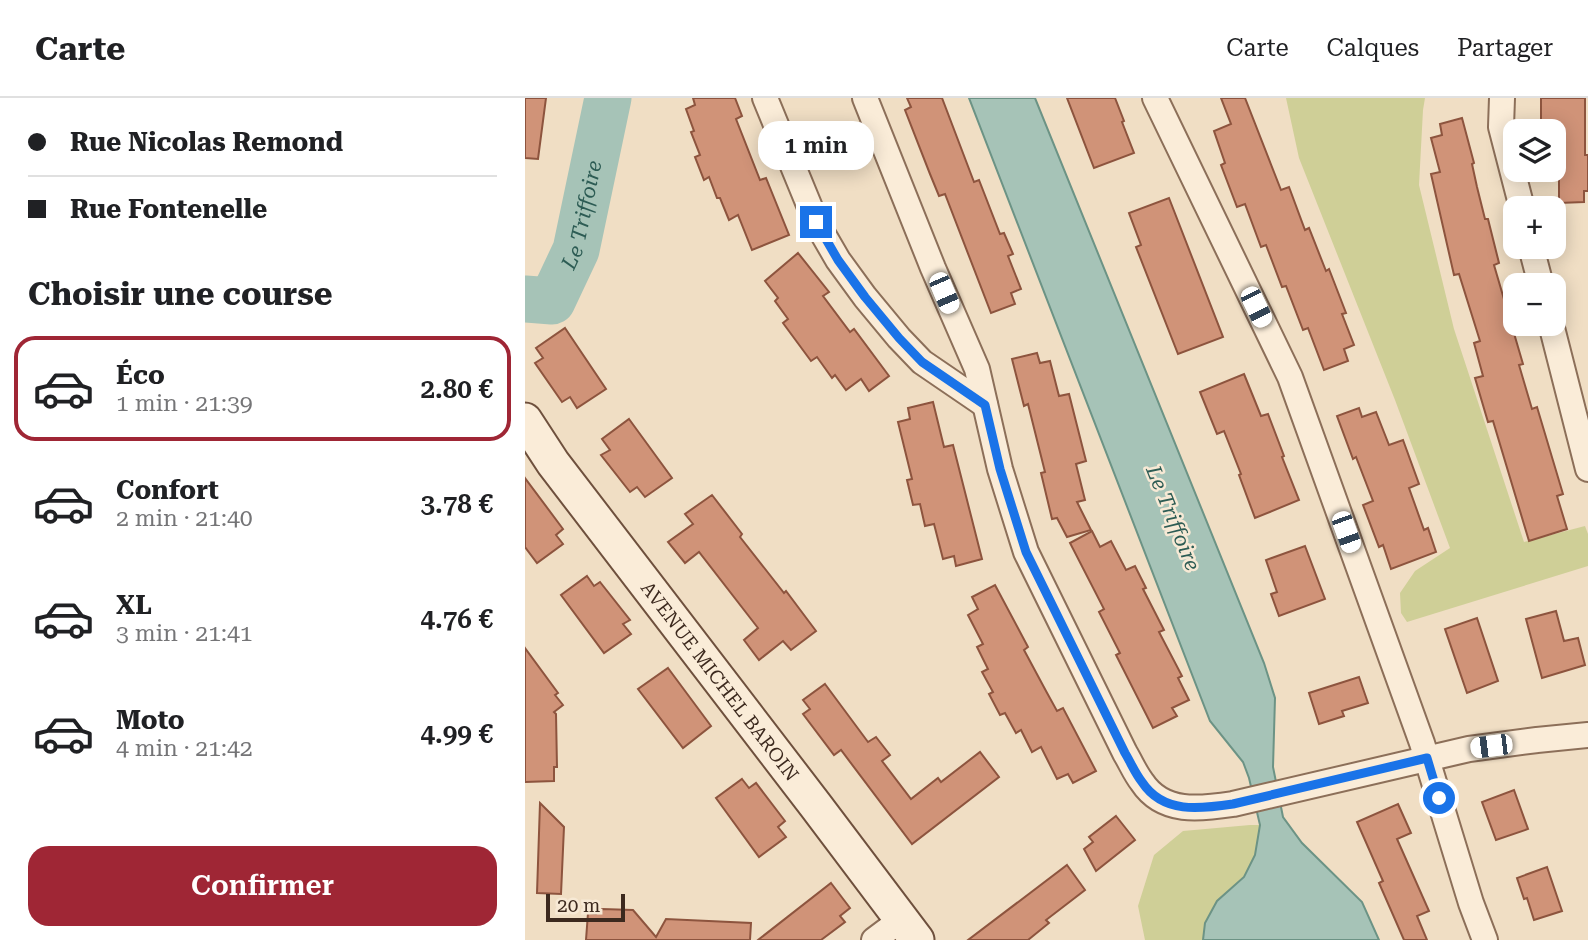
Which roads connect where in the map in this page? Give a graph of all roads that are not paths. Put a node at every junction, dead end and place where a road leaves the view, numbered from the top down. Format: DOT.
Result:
graph roads {
  1 [pos="765,98"];
  2 [pos="865,98"];
  3 [pos="1155,98"];
  4 [pos="1502,98"];
  5 [pos="1519,196"];
  6 [pos="1554,336"];
  7 [pos="985,405"];
  8 [pos="525,420"];
  9 [pos="1588,469"];
  10 [pos="1588,735"];
  11 [pos="1427,758"];
  12 [pos="909,929"];
  13 [pos="874,940"];
  14 [pos="1485,940"];
  1 -- 7 [label="street"];
  2 -- 7 [label="street"];
  3 -- 11 [label="street"];
  4 -- 5 [label="street"];
  6 -- 9 [label="street"];
  7 -- 11 [label="street"];
  8 -- 12 [label="street, AVENUE MICHEL BAROIN"];
  10 -- 11 [label="street"];
  11 -- 14 [label="street"];
  12 -- 13 [label="street"];
}
